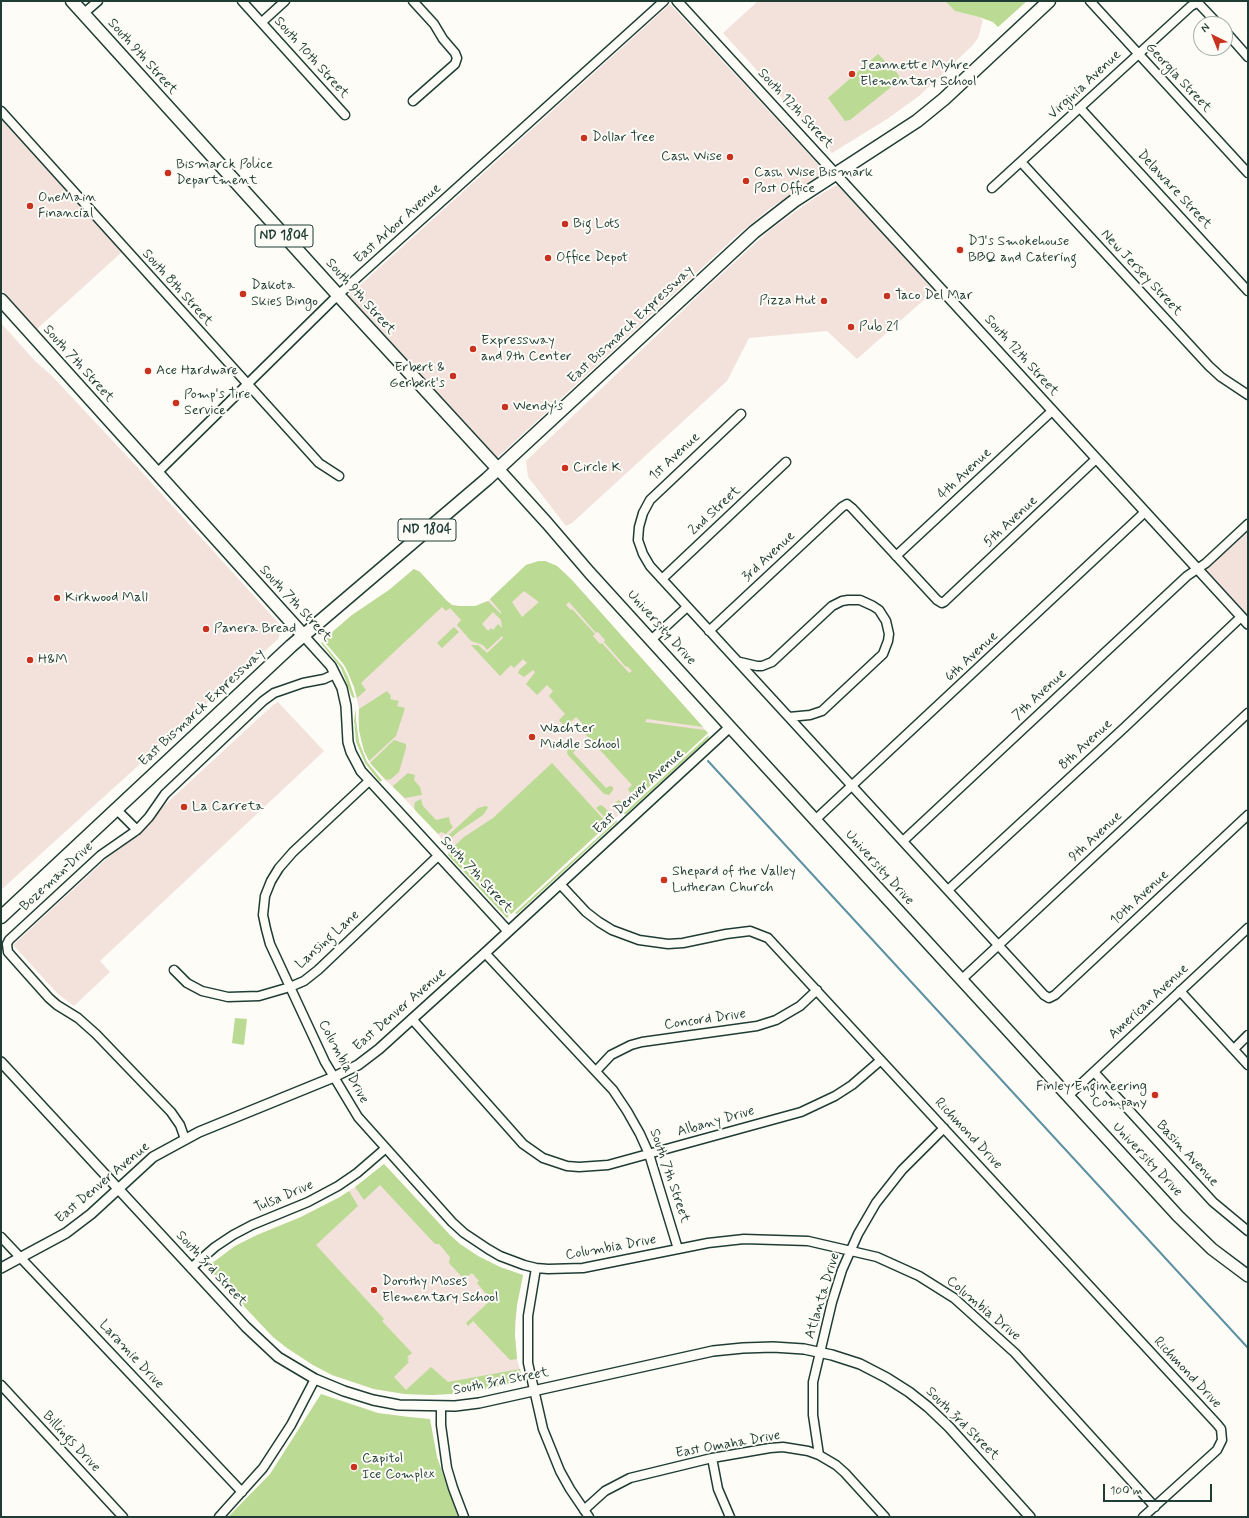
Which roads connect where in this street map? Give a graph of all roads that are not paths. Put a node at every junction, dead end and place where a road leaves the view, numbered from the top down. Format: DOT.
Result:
graph roads {
  1 [pos="72,1"];
  2 [pos="98,1"];
  3 [pos="242,1"];
  4 [pos="285,1"];
  5 [pos="413,1"];
  6 [pos="664,1"];
  7 [pos="677,1"];
  8 [pos="1049,1"];
  9 [pos="1090,1"];
  10 [pos="83,14"];
  11 [pos="1211,16"];
  12 [pos="262,22"];
  13 [pos="1233,40"];
  14 [pos="1138,54"];
  15 [pos="1248,56"];
  16 [pos="413,101"];
  17 [pos="1080,108"];
  18 [pos="1,111"];
  19 [pos="345,115"];
  20 [pos="1021,162"];
  21 [pos="836,174"];
  22 [pos="1248,174"];
  23 [pos="992,188"];
  24 [pos="1248,291"];
  25 [pos="338,295"];
  26 [pos="1,300"];
  27 [pos="247,385"];
  28 [pos="1248,395"];
  29 [pos="1052,411"];
  30 [pos="741,414"];
  31 [pos="1096,459"];
  32 [pos="786,462"];
  33 [pos="498,469"];
  34 [pos="157,474"];
  35 [pos="339,476"];
  36 [pos="1145,512"];
  37 [pos="1248,524"];
  38 [pos="896,556"];
  39 [pos="1197,569"];
  40 [pos="662,579"];
  41 [pos="687,607"];
  42 [pos="1241,617"];
  43 [pos="1248,624"];
  44 [pos="709,630"];
  45 [pos="303,635"];
  46 [pos="651,640"];
  47 [pos="737,661"];
  48 [pos="336,674"];
  49 [pos="1248,713"];
  50 [pos="790,717"];
  51 [pos="730,727"];
  52 [pos="369,781"];
  53 [pos="852,786"];
  54 [pos="116,809"];
  55 [pos="1248,815"];
  56 [pos="815,820"];
  57 [pos="137,830"];
  58 [pos="903,841"];
  59 [pos="438,856"];
  60 [pos="560,884"];
  61 [pos="948,890"];
  62 [pos="1,917"];
  63 [pos="1248,928"];
  64 [pos="508,931"];
  65 [pos="999,945"];
  66 [pos="485,952"];
  67 [pos="174,970"];
  68 [pos="961,980"];
  69 [pos="290,987"];
  70 [pos="817,990"];
  71 [pos="1180,991"];
  72 [pos="412,1019"];
  73 [pos="1248,1035"];
  74 [pos="1234,1049"];
  75 [pos="881,1060"];
  76 [pos="1,1062"];
  77 [pos="1248,1065"];
  78 [pos="596,1071"];
  79 [pos="1094,1072"];
  80 [pos="334,1077"];
  81 [pos="1068,1096"];
  82 [pos="944,1128"];
  83 [pos="185,1138"];
  84 [pos="386,1148"];
  85 [pos="648,1154"];
  86 [pos="118,1188"];
  87 [pos="1248,1231"];
  88 [pos="1,1236"];
  89 [pos="678,1249"];
  90 [pos="850,1250"];
  91 [pos="21,1258"];
  92 [pos="1,1268"];
  93 [pos="191,1268"];
  94 [pos="536,1268"];
  95 [pos="1248,1276"];
  96 [pos="820,1352"];
  97 [pos="315,1380"];
  98 [pos="1,1385"];
  99 [pos="535,1390"];
  100 [pos="441,1407"];
  101 [pos="819,1455"];
  102 [pos="712,1458"];
  103 [pos="242,1492"];
  104 [pos="1155,1506"];
  105 [pos="586,1514"];
  106 [pos="123,1517"];
  107 [pos="219,1517"];
  108 [pos="464,1517"];
  109 [pos="730,1517"];
  110 [pos="885,1517"];
  111 [pos="1030,1517"];
  112 [pos="1144,1517"];
  1 -- 10 [label="main road, South 9th Street / ND 1804"];
  2 -- 10 [label="street"];
  3 -- 12 [label="street, South 10th Street"];
  4 -- 12 [label="street"];
  5 -- 16 [label="street"];
  6 -- 25 [label="street, East Arbor Avenue"];
  7 -- 21 [label="street, South 12th Street"];
  8 -- 21 [label="main road, East Bismarck Expressway"];
  9 -- 14 [label="street, Georgia Street"];
  10 -- 25 [label="main road, South 9th Street / ND 1804"];
  11 -- 14 [label="street, Virginia Avenue"];
  12 -- 19 [label="street, South 10th Street"];
  13 -- 15 [label="street"];
  14 -- 17 [label="street, Virginia Avenue"];
  14 -- 22 [label="street, Georgia Street"];
  17 -- 20 [label="street, Virginia Avenue"];
  17 -- 24 [label="street, Delaware Street"];
  18 -- 27 [label="street, South 8th Street"];
  20 -- 23 [label="street, Virginia Avenue"];
  20 -- 28 [label="street, New Jersey Street"];
  21 -- 29 [label="street, South 12th Street"];
  21 -- 33 [label="main road, East Bismarck Expressway"];
  25 -- 27 [label="street, East Arbor Avenue"];
  25 -- 33 [label="main road, South 9th Street / ND 1804"];
  26 -- 34 [label="main road, South 7th Street"];
  27 -- 34 [label="street, East Arbor Avenue"];
  27 -- 35 [label="street, South 8th Street"];
  29 -- 31 [label="street, South 12th Street"];
  29 -- 38 [label="street, 4th Avenue"];
  30 -- 40 [label="street, 1st Avenue"];
  31 -- 36 [label="street, South 12th Street"];
  31 -- 38 [label="street, 5th Avenue"];
  32 -- 40 [label="street, 2nd Street"];
  33 -- 45 [label="main road, East Bismarck Expressway / ND 1804"];
  33 -- 46 [label="main road, University Drive / ND 1804"];
  34 -- 45 [label="main road, South 7th Street"];
  36 -- 39 [label="street, South 12th Street"];
  36 -- 53 [label="street, 6th Avenue"];
  37 -- 39 [label="street, 7th Avenue"];
  38 -- 44 [label="street, 3rd Avenue"];
  39 -- 42 [label="street, South 12th Street"];
  39 -- 58 [label="street, 7th Avenue"];
  40 -- 41 [label="street"];
  41 -- 44 [label="street"];
  41 -- 46 [label="street"];
  42 -- 43 [label="street, South 12th Street"];
  42 -- 61 [label="street, 8th Avenue"];
  44 -- 47 [label="street"];
  45 -- 48 [label="street, South 7th Street"];
  45 -- 54 [label="main road, East Bismarck Expressway"];
  46 -- 51 [label="main road, University Drive / ND 1804"];
  47 -- 50 [label="street"];
  47 -- 50 [label="street"];
  48 -- 52 [label="street, South 7th Street"];
  48 -- 57 [label="street, Bozeman Drive"];
  49 -- 65 [label="street, 9th Avenue"];
  50 -- 53 [label="street"];
  51 -- 56 [label="main road, University Drive / ND 1804"];
  51 -- 60 [label="street, East Denver Avenue"];
  52 -- 59 [label="street, South 7th Street"];
  52 -- 69 [label="street, Columbia Drive"];
  53 -- 56 [label="street, 6th Avenue"];
  53 -- 58 [label="street"];
  54 -- 57 [label="street"];
  54 -- 62 [label="main road, East Bismarck Expressway"];
  55 -- 65 [label="street, 10th Avenue"];
  56 -- 68 [label="main road, University Drive / ND 1804"];
  57 -- 83 [label="street, Bozeman Drive"];
  58 -- 61 [label="street"];
  59 -- 64 [label="street, South 7th Street"];
  59 -- 69 [label="street, Lansing Lane"];
  60 -- 64 [label="street, East Denver Avenue"];
  60 -- 70 [label="street, Richmond Drive"];
  61 -- 65 [label="street"];
  63 -- 71 [label="street, American Avenue"];
  64 -- 66 [label="street, East Denver Avenue"];
  65 -- 68 [label="street, 9th Avenue"];
  66 -- 72 [label="street, East Denver Avenue"];
  66 -- 78 [label="street, South 7th Street"];
  67 -- 69 [label="street, Lansing Lane"];
  68 -- 81 [label="main road, University Drive / ND 1804"];
  69 -- 80 [label="street, Columbia Drive"];
  70 -- 75 [label="street, Richmond Drive"];
  70 -- 78 [label="street, Concord Drive"];
  71 -- 74 [label="street"];
  71 -- 79 [label="street, American Avenue"];
  72 -- 80 [label="street, East Denver Avenue"];
  72 -- 85 [label="street, Albany Drive"];
  73 -- 74 [label="street"];
  74 -- 77 [label="street"];
  75 -- 82 [label="street, Richmond Drive"];
  75 -- 85 [label="street, Albany Drive"];
  76 -- 86 [label="street, South 3rd Street"];
  78 -- 85 [label="street, South 7th Street"];
  79 -- 81 [label="street, American Avenue"];
  79 -- 87 [label="street, Basin Avenue"];
  80 -- 83 [label="street, East Denver Avenue"];
  80 -- 84 [label="street, Columbia Drive"];
  81 -- 95 [label="main road, University Drive / ND 1804"];
  82 -- 90 [label="street, Atlanta Drive"];
  82 -- 104 [label="street, Richmond Drive"];
  83 -- 86 [label="street, East Denver Avenue"];
  84 -- 93 [label="street, Tulsa Drive"];
  84 -- 94 [label="street, Columbia Drive"];
  85 -- 89 [label="street, South 7th Street"];
  86 -- 91 [label="street, East Denver Avenue"];
  86 -- 93 [label="street, South 3rd Street"];
  88 -- 91 [label="street, Laramie Drive"];
  89 -- 90 [label="street, Columbia Drive"];
  89 -- 94 [label="street, Columbia Drive"];
  90 -- 96 [label="street, Atlanta Drive"];
  90 -- 104 [label="street, Columbia Drive"];
  91 -- 92 [label="street, East Denver Avenue"];
  91 -- 103 [label="street, Laramie Drive"];
  93 -- 97 [label="street, South 3rd Street"];
  94 -- 99 [label="street"];
  96 -- 99 [label="street, South 3rd Street"];
  96 -- 101 [label="street, Atlanta Drive"];
  96 -- 111 [label="street, South 3rd Street"];
  97 -- 100 [label="street, South 3rd Street"];
  97 -- 103 [label="street"];
  98 -- 106 [label="street, Billings Drive"];
  99 -- 100 [label="street, South 3rd Street"];
  99 -- 105 [label="street"];
  100 -- 108 [label="street"];
  101 -- 102 [label="street, East Omaha Drive"];
  101 -- 110 [label="street, East Omaha Drive"];
  102 -- 105 [label="street, East Omaha Drive"];
  102 -- 109 [label="street"];
  103 -- 107 [label="street"];
  104 -- 112 [label="street, Richmond Drive"];
}
